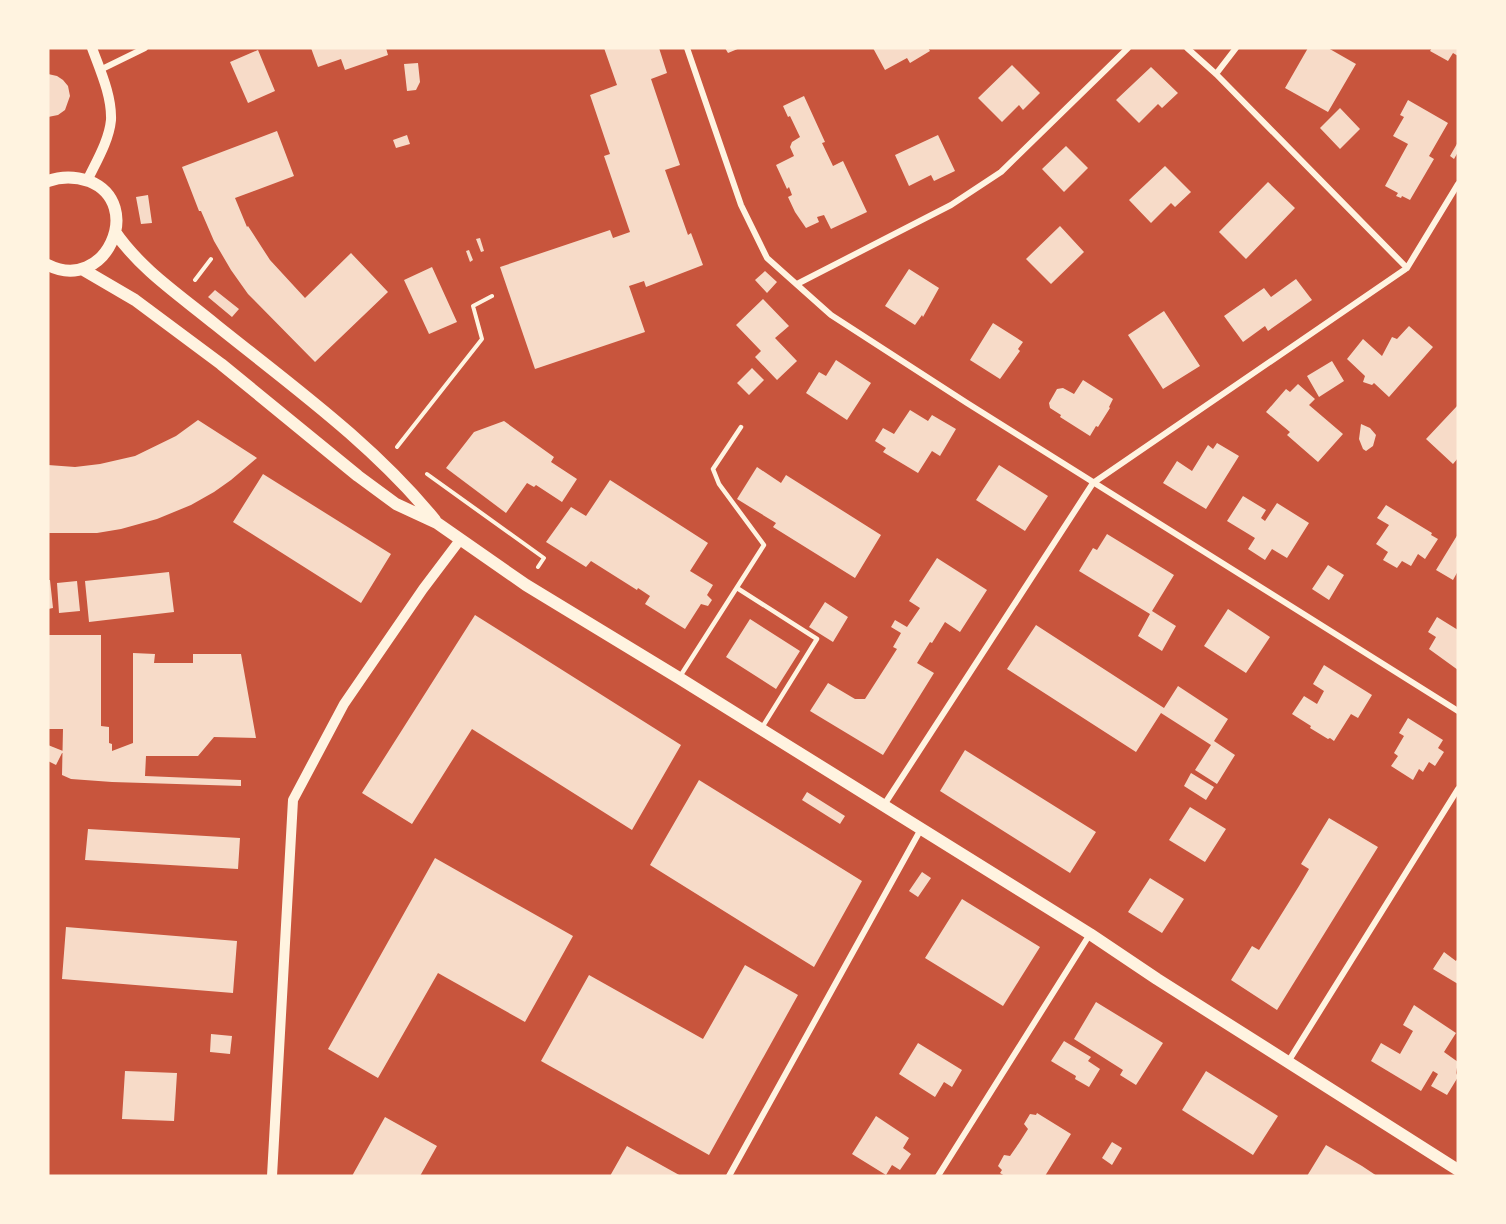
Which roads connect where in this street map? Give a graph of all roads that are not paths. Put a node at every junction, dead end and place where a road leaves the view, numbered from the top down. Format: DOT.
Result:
graph roads {
  1 [pos="92,48"];
  2 [pos="145,48"];
  3 [pos="687,48"];
  4 [pos="1128,48"];
  5 [pos="1187,48"];
  6 [pos="1236,48"];
  7 [pos="100,70"];
  8 [pos="1216,74"];
  9 [pos="48,181"];
  10 [pos="87,181"];
  11 [pos="1458,184"];
  12 [pos="116,232"];
  13 [pos="48,265"];
  14 [pos="1407,268"];
  15 [pos="82,269"];
  16 [pos="62,270"];
  17 [pos="48,273"];
  18 [pos="797,284"];
  19 [pos="741,427"];
  20 [pos="1093,483"];
  21 [pos="437,523"];
  22 [pos="460,540"];
  23 [pos="737,588"];
  24 [pos="679,678"];
  25 [pos="1458,711"];
  26 [pos="761,729"];
  27 [pos="1458,789"];
  28 [pos="884,805"];
  29 [pos="921,830"];
  30 [pos="1090,934"];
  31 [pos="1288,1062"];
  32 [pos="1458,1170"];
  33 [pos="272,1176"];
  34 [pos="729,1176"];
  35 [pos="938,1176"];
  1 -- 7 [label="street"];
  2 -- 7 [label="street"];
  3 -- 18 [label="street"];
  4 -- 18 [label="street"];
  5 -- 8 [label="street"];
  6 -- 8 [label="street"];
  7 -- 10 [label="street"];
  8 -- 14 [label="street"];
  9 -- 10 [label="main road"];
  10 -- 12 [label="main road"];
  11 -- 14 [label="street"];
  12 -- 15 [label="main road"];
  12 -- 21 [label="main road"];
  13 -- 16 [label="main road"];
  14 -- 20 [label="street"];
  15 -- 16 [label="main road"];
  15 -- 21 [label="main road"];
  16 -- 17 [label="lane"];
  18 -- 20 [label="street"];
  19 -- 23 [label="lane"];
  20 -- 25 [label="street"];
  20 -- 28 [label="street"];
  21 -- 22 [label="main road"];
  22 -- 24 [label="main road"];
  22 -- 33 [label="street"];
  23 -- 24 [label="lane"];
  23 -- 26 [label="lane"];
  24 -- 26 [label="main road"];
  26 -- 28 [label="main road"];
  27 -- 31 [label="street"];
  28 -- 29 [label="main road"];
  29 -- 30 [label="main road"];
  29 -- 34 [label="street"];
  30 -- 31 [label="main road"];
  30 -- 35 [label="street"];
  31 -- 32 [label="main road"];
}
